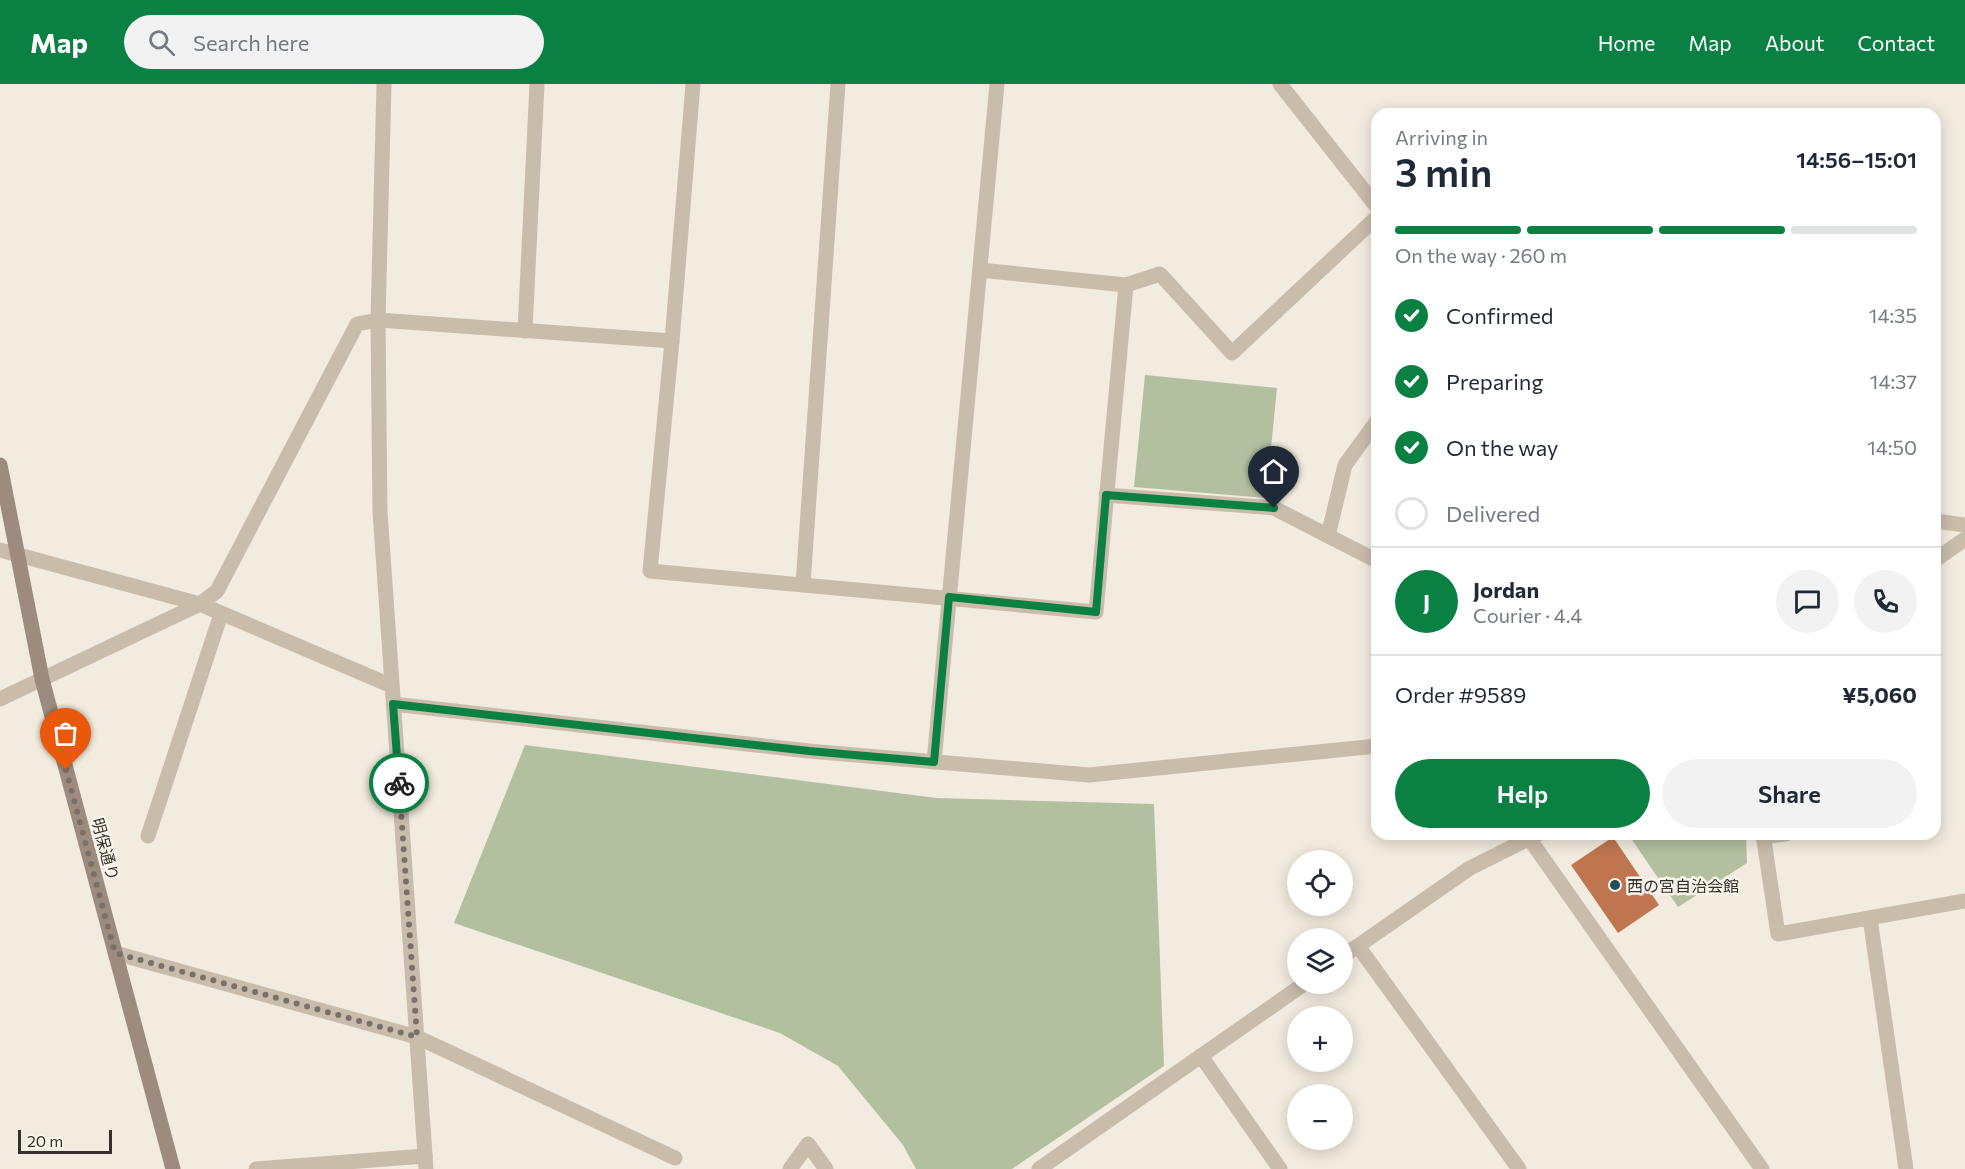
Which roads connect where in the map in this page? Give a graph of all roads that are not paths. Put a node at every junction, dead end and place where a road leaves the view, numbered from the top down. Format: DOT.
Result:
graph roads {
  1 [pos="384,84"];
  2 [pos="537,84"];
  3 [pos="693,84"];
  4 [pos="838,84"];
  5 [pos="997,84"];
  6 [pos="1280,84"];
  7 [pos="1371,199"];
  8 [pos="1371,223"];
  9 [pos="980,270"];
  10 [pos="1126,285"];
  11 [pos="378,320"];
  12 [pos="525,331"];
  13 [pos="672,340"];
  14 [pos="1371,429"];
  15 [pos="0,465"];
  16 [pos="1106,495"];
  17 [pos="1941,522"];
  18 [pos="1965,525"];
  19 [pos="1328,536"];
  20 [pos="1965,539"];
  21 [pos="0,550"];
  22 [pos="16,556"];
  23 [pos="1941,556"];
  24 [pos="1371,558"];
  25 [pos="803,584"];
  26 [pos="949,597"];
  27 [pos="200,604"];
  28 [pos="221,614"];
  29 [pos="42,679"];
  30 [pos="392,686"];
  31 [pos="0,699"];
  32 [pos="393,704"];
  33 [pos="1371,747"];
  34 [pos="934,762"];
  35 [pos="148,836"];
  36 [pos="1523,840"];
  37 [pos="1534,840"];
  38 [pos="1764,840"];
  39 [pos="1965,901"];
  40 [pos="1870,918"];
  41 [pos="1358,946"];
  42 [pos="1353,949"];
  43 [pos="115,953"];
  44 [pos="1290,994"];
  45 [pos="417,1037"];
  46 [pos="1201,1056"];
  47 [pos="675,1158"];
  48 [pos="426,1162"];
  49 [pos="173,1169"];
  50 [pos="256,1169"];
  51 [pos="790,1169"];
  52 [pos="826,1169"];
  53 [pos="1039,1169"];
  54 [pos="1280,1169"];
  55 [pos="1519,1169"];
  56 [pos="1762,1169"];
  57 [pos="1906,1169"];
  1 -- 11 [label="street"];
  2 -- 12 [label="street"];
  3 -- 13 [label="street"];
  4 -- 25 [label="street"];
  5 -- 9 [label="street"];
  6 -- 7 [label="street"];
  8 -- 10 [label="street"];
  9 -- 10 [label="street"];
  9 -- 26 [label="street"];
  10 -- 16 [label="street"];
  11 -- 12 [label="street"];
  11 -- 27 [label="street"];
  11 -- 30 [label="street"];
  12 -- 13 [label="street"];
  13 -- 25 [label="street"];
  14 -- 19 [label="street"];
  15 -- 22 [label="street, 明保通り"];
  16 -- 19 [label="street"];
  16 -- 26 [label="street"];
  17 -- 18 [label="street"];
  19 -- 24 [label="street"];
  20 -- 23 [label="street"];
  21 -- 22 [label="street"];
  22 -- 27 [label="street"];
  22 -- 29 [label="street, 明保通り"];
  25 -- 26 [label="street"];
  26 -- 34 [label="street"];
  27 -- 28 [label="street"];
  27 -- 29 [label="street"];
  28 -- 30 [label="street"];
  28 -- 35 [label="street"];
  29 -- 31 [label="street"];
  29 -- 43 [label="street, 明保通り"];
  30 -- 32 [label="street"];
  32 -- 34 [label="street"];
  32 -- 45 [label="street"];
  33 -- 34 [label="street"];
  36 -- 41 [label="street"];
  37 -- 56 [label="street"];
  38 -- 40 [label="street"];
  39 -- 40 [label="street"];
  40 -- 57 [label="street"];
  41 -- 42 [label="street"];
  41 -- 55 [label="street"];
  43 -- 45 [label="street"];
  43 -- 49 [label="street, 明保通り"];
  44 -- 46 [label="street"];
  45 -- 47 [label="street"];
  45 -- 48 [label="street"];
  46 -- 53 [label="street"];
  46 -- 54 [label="street"];
  48 -- 50 [label="street"];
  51 -- 52 [label="street"];
}
